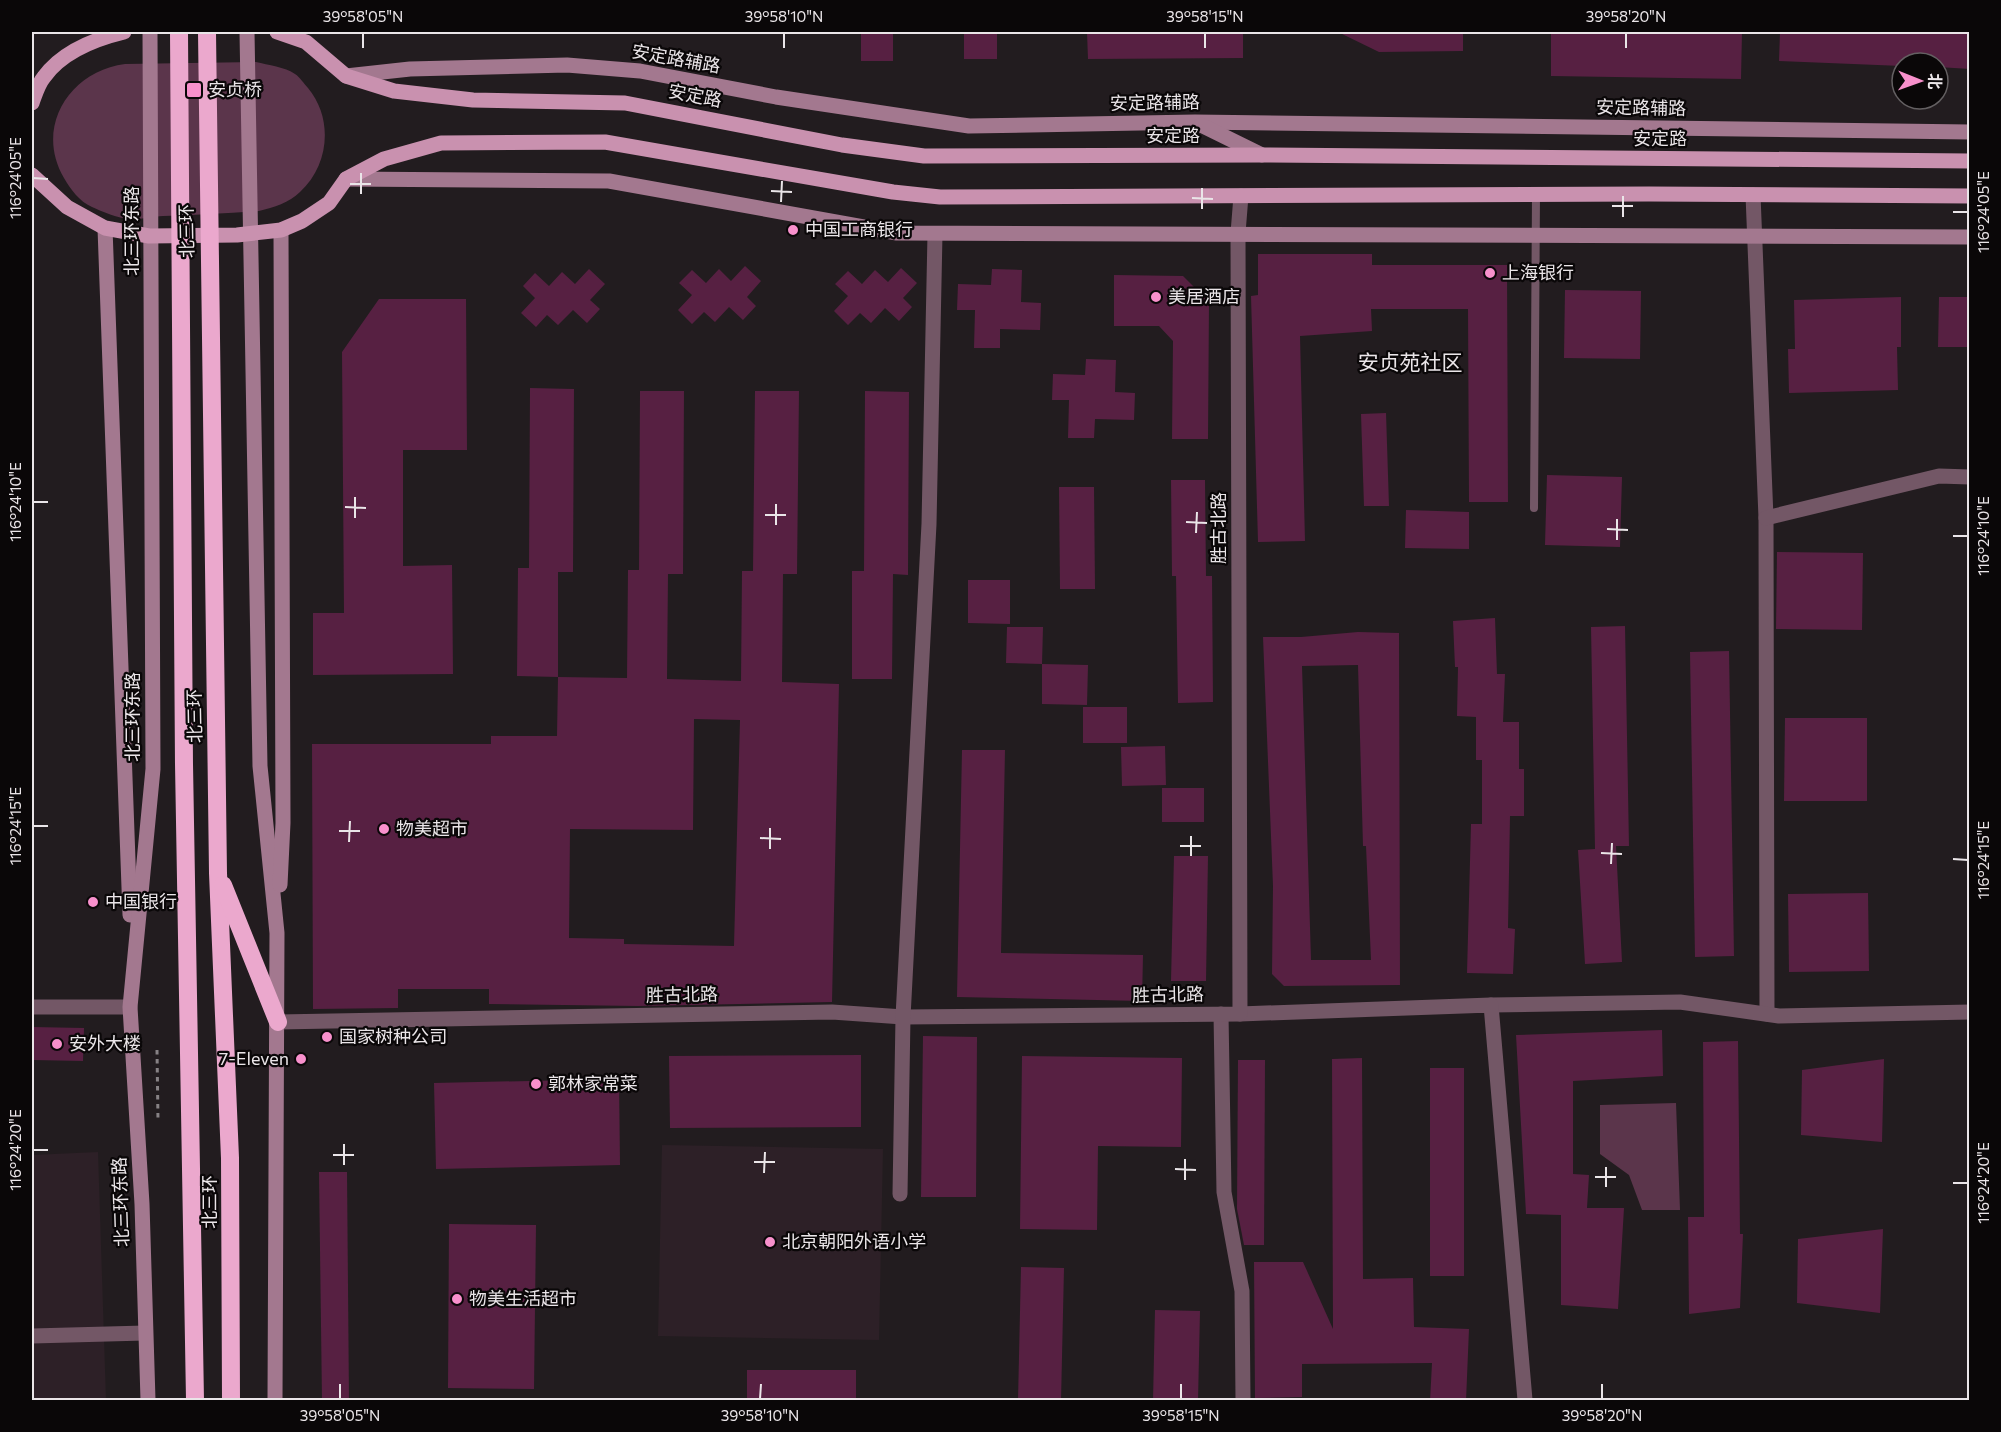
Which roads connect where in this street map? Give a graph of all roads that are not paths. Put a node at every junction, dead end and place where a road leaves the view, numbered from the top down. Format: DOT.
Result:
graph roads {
  1 [pos="124,32"];
  2 [pos="150,32"];
  3 [pos="179,32"];
  4 [pos="207,32"];
  5 [pos="247,32"];
  6 [pos="277,32"];
  7 [pos="100,34"];
  8 [pos="346,76"];
  9 [pos="32,103"];
  10 [pos="1195,122"];
  11 [pos="1970,132"];
  12 [pos="1262,155"];
  13 [pos="1970,161"];
  14 [pos="32,175"];
  15 [pos="346,179"];
  16 [pos="1536,194"];
  17 [pos="1753,195"];
  18 [pos="1241,196"];
  19 [pos="1970,196"];
  20 [pos="105,228"];
  21 [pos="280,230"];
  22 [pos="1238,233"];
  23 [pos="934,234"];
  24 [pos="1538,235"];
  25 [pos="1756,236"];
  26 [pos="1970,237"];
  27 [pos="1970,477"];
  28 [pos="1534,508"];
  29 [pos="1766,518"];
  30 [pos="218,873"];
  31 [pos="277,933"];
  32 [pos="132,972"];
  33 [pos="1491,1005"];
  34 [pos="32,1007"];
  35 [pos="130,1007"];
  36 [pos="1970,1012"];
  37 [pos="1221,1014"];
  38 [pos="1240,1014"];
  39 [pos="1767,1014"];
  40 [pos="903,1017"];
  41 [pos="279,1022"];
  42 [pos="900,1194"];
  43 [pos="145,1334"];
  44 [pos="32,1336"];
  45 [pos="148,1401"];
  46 [pos="195,1401"];
  47 [pos="231,1401"];
  48 [pos="275,1401"];
  49 [pos="1243,1401"];
  50 [pos="1525,1401"];
  1 -- 7 [label="main road"];
  2 -- 32 [label="street, 北三环东路"];
  3 -- 46 [label="highway, 北三环"];
  4 -- 30 [label="highway, 北三环"];
  5 -- 31 [label="street"];
  6 -- 8 [label="main road"];
  7 -- 9 [label="main road"];
  8 -- 10 [label="street, 安定路辅路"];
  8 -- 12 [label="main road, 安定路"];
  10 -- 11 [label="street, 安定路辅路"];
  10 -- 12 [label="street"];
  12 -- 13 [label="main road, 安定路"];
  14 -- 20 [label="main road"];
  15 -- 18 [label="main road"];
  15 -- 21 [label="main road"];
  15 -- 23 [label="street"];
  16 -- 17 [label="main road"];
  16 -- 18 [label="main road"];
  16 -- 24 [label="lane"];
  17 -- 19 [label="main road"];
  17 -- 25 [label="street"];
  18 -- 22 [label="street, 胜古北路"];
  20 -- 21 [label="main road"];
  20 -- 32 [label="street"];
  21 -- 31 [label="street"];
  22 -- 23 [label="street"];
  22 -- 24 [label="street"];
  22 -- 38 [label="street, 胜古北路"];
  23 -- 40 [label="street"];
  24 -- 25 [label="street"];
  24 -- 28 [label="lane"];
  25 -- 26 [label="street"];
  25 -- 29 [label="street"];
  27 -- 29 [label="street"];
  29 -- 39 [label="street"];
  30 -- 41 [label="highway"];
  30 -- 47 [label="highway, 北三环"];
  31 -- 41 [label="street"];
  32 -- 35 [label="street, 北三环东路"];
  33 -- 38 [label="street"];
  33 -- 39 [label="street"];
  33 -- 50 [label="street"];
  34 -- 35 [label="street"];
  35 -- 43 [label="street, 北三环东路"];
  36 -- 39 [label="street"];
  37 -- 38 [label="street, 胜古北路"];
  37 -- 40 [label="street, 胜古北路"];
  37 -- 49 [label="street"];
  40 -- 41 [label="street, 胜古北路"];
  40 -- 42 [label="street"];
  41 -- 48 [label="street"];
  43 -- 44 [label="street"];
  43 -- 45 [label="street, 北三环东路"];
}
